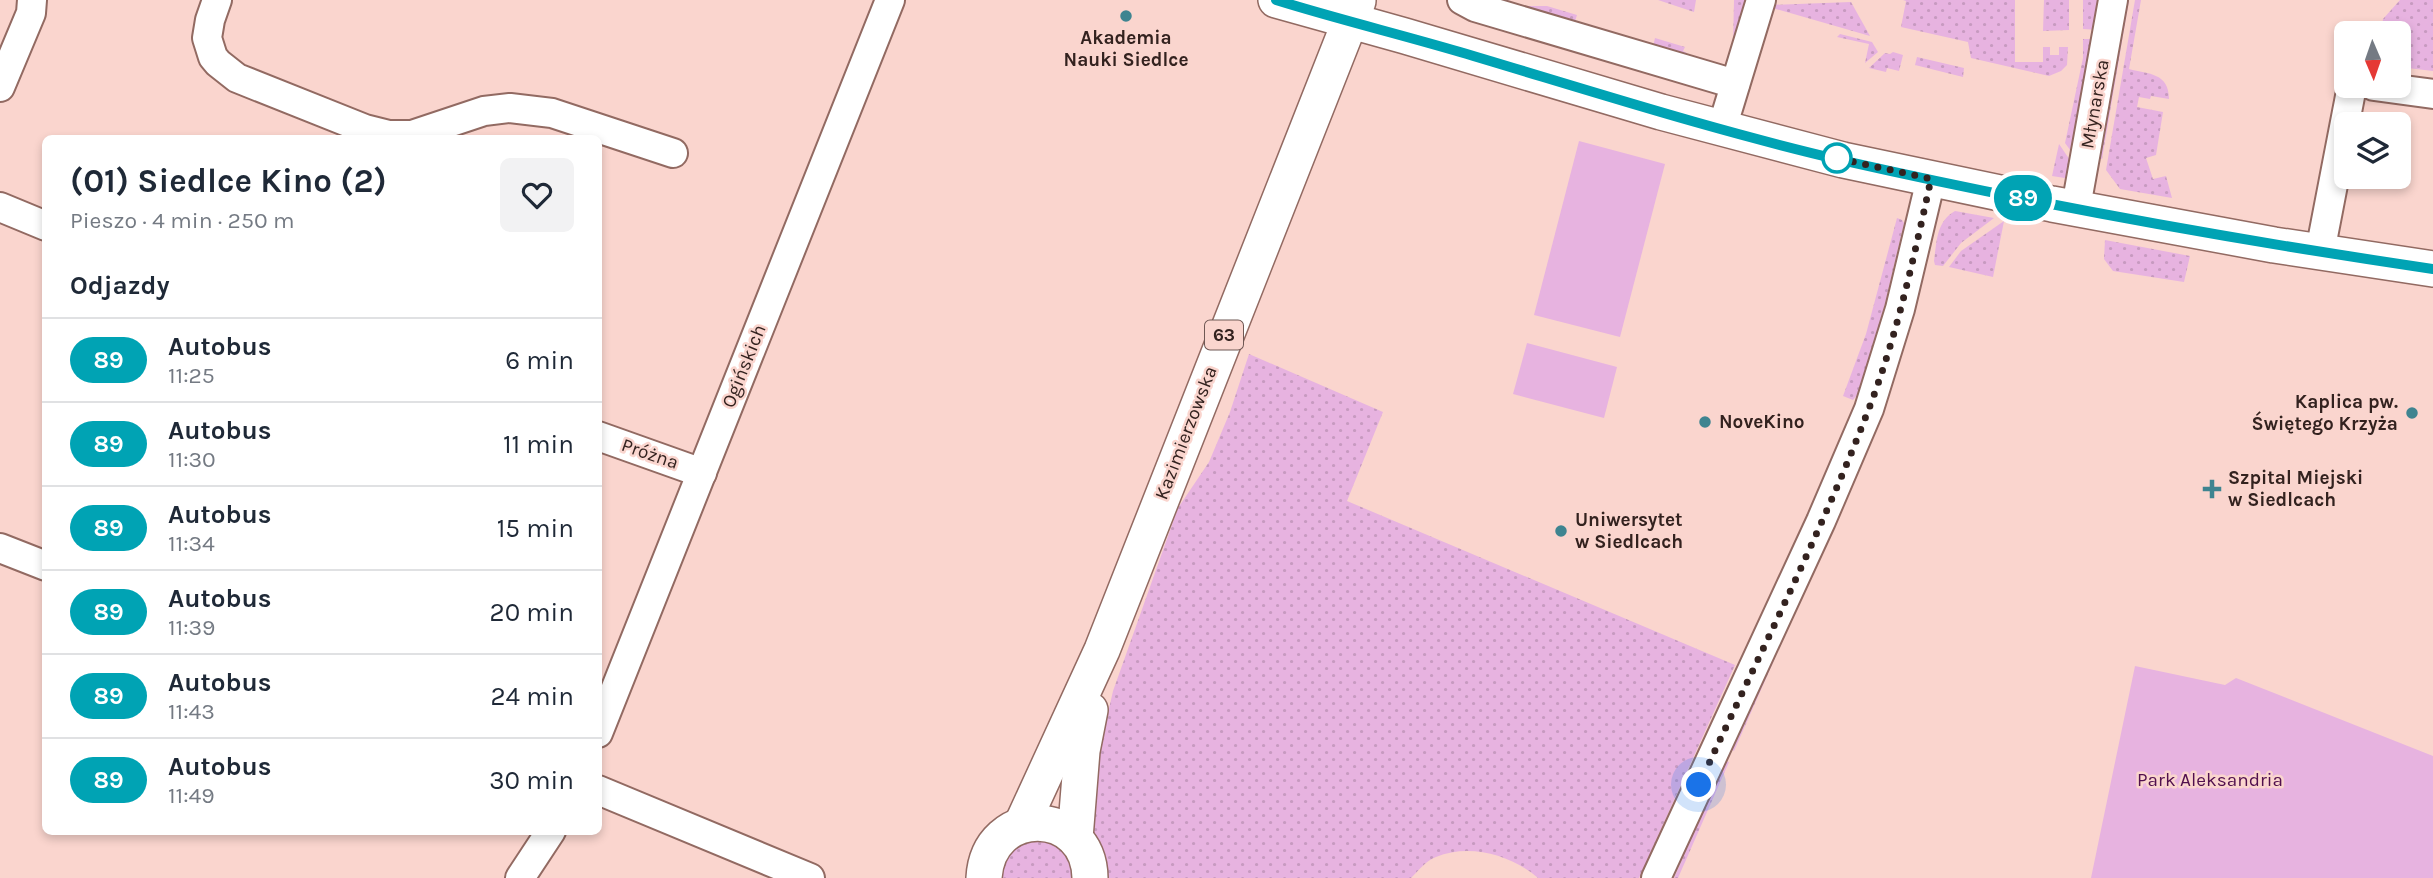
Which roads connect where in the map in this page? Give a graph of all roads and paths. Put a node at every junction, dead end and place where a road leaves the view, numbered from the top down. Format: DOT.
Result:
graph roads {
  1 [pos="32,0"];
  2 [pos="217,0"];
  3 [pos="890,0"];
  4 [pos="1276,0"];
  5 [pos="1462,0"];
  6 [pos="1761,0"];
  7 [pos="2113,0"];
  8 [pos="1354,11"];
  9 [pos="1735,84"];
  10 [pos="0,87"];
  11 [pos="2412,91"];
  12 [pos="2433,94"];
  13 [pos="2349,98"];
  14 [pos="1722,128"];
  15 [pos="673,153"];
  16 [pos="1931,179"];
  17 [pos="0,207"];
  18 [pos="2076,207"];
  19 [pos="42,224"];
  20 [pos="2320,252"];
  21 [pos="2433,269"];
  22 [pos="602,437"];
  23 [pos="702,472"];
  24 [pos="0,548"];
  25 [pos="42,564"];
  26 [pos="1101,650"];
  27 [pos="602,723"];
  28 [pos="602,792"];
  29 [pos="1022,824"];
  30 [pos="548,835"];
  31 [pos="1074,838"];
  32 [pos="983,877"];
  33 [pos="520,878"];
  34 [pos="810,878"];
  35 [pos="1090,878"];
  36 [pos="1657,878"];
  1 -- 10 [label="street"];
  2 -- 15 [label="street"];
  3 -- 23 [label="street, Ogińskich"];
  4 -- 8 [label="main road"];
  5 -- 9 [label="street"];
  6 -- 9 [label="street"];
  7 -- 18 [label="street, Młynarska"];
  8 -- 14 [label="main road"];
  8 -- 26 [label="main road, Kazimierzowska / 63"];
  9 -- 14 [label="street"];
  11 -- 12 [label="street"];
  13 -- 20 [label="street"];
  14 -- 16 [label="main road"];
  16 -- 18 [label="main road"];
  16 -- 36 [label="street"];
  17 -- 19 [label="street"];
  18 -- 20 [label="main road"];
  20 -- 21 [label="main road"];
  22 -- 23 [label="street, Próżna"];
  23 -- 27 [label="street, Ogińskich"];
  24 -- 25 [label="street"];
  26 -- 29 [label="main road, Kazimierzowska / 63"];
  26 -- 31 [label="main road, Kazimierzowska / 63"];
  28 -- 34 [label="street"];
  29 -- 31 [label="main road"];
  29 -- 32 [label="main road"];
  30 -- 33 [label="street"];
  31 -- 35 [label="main road"];
}
